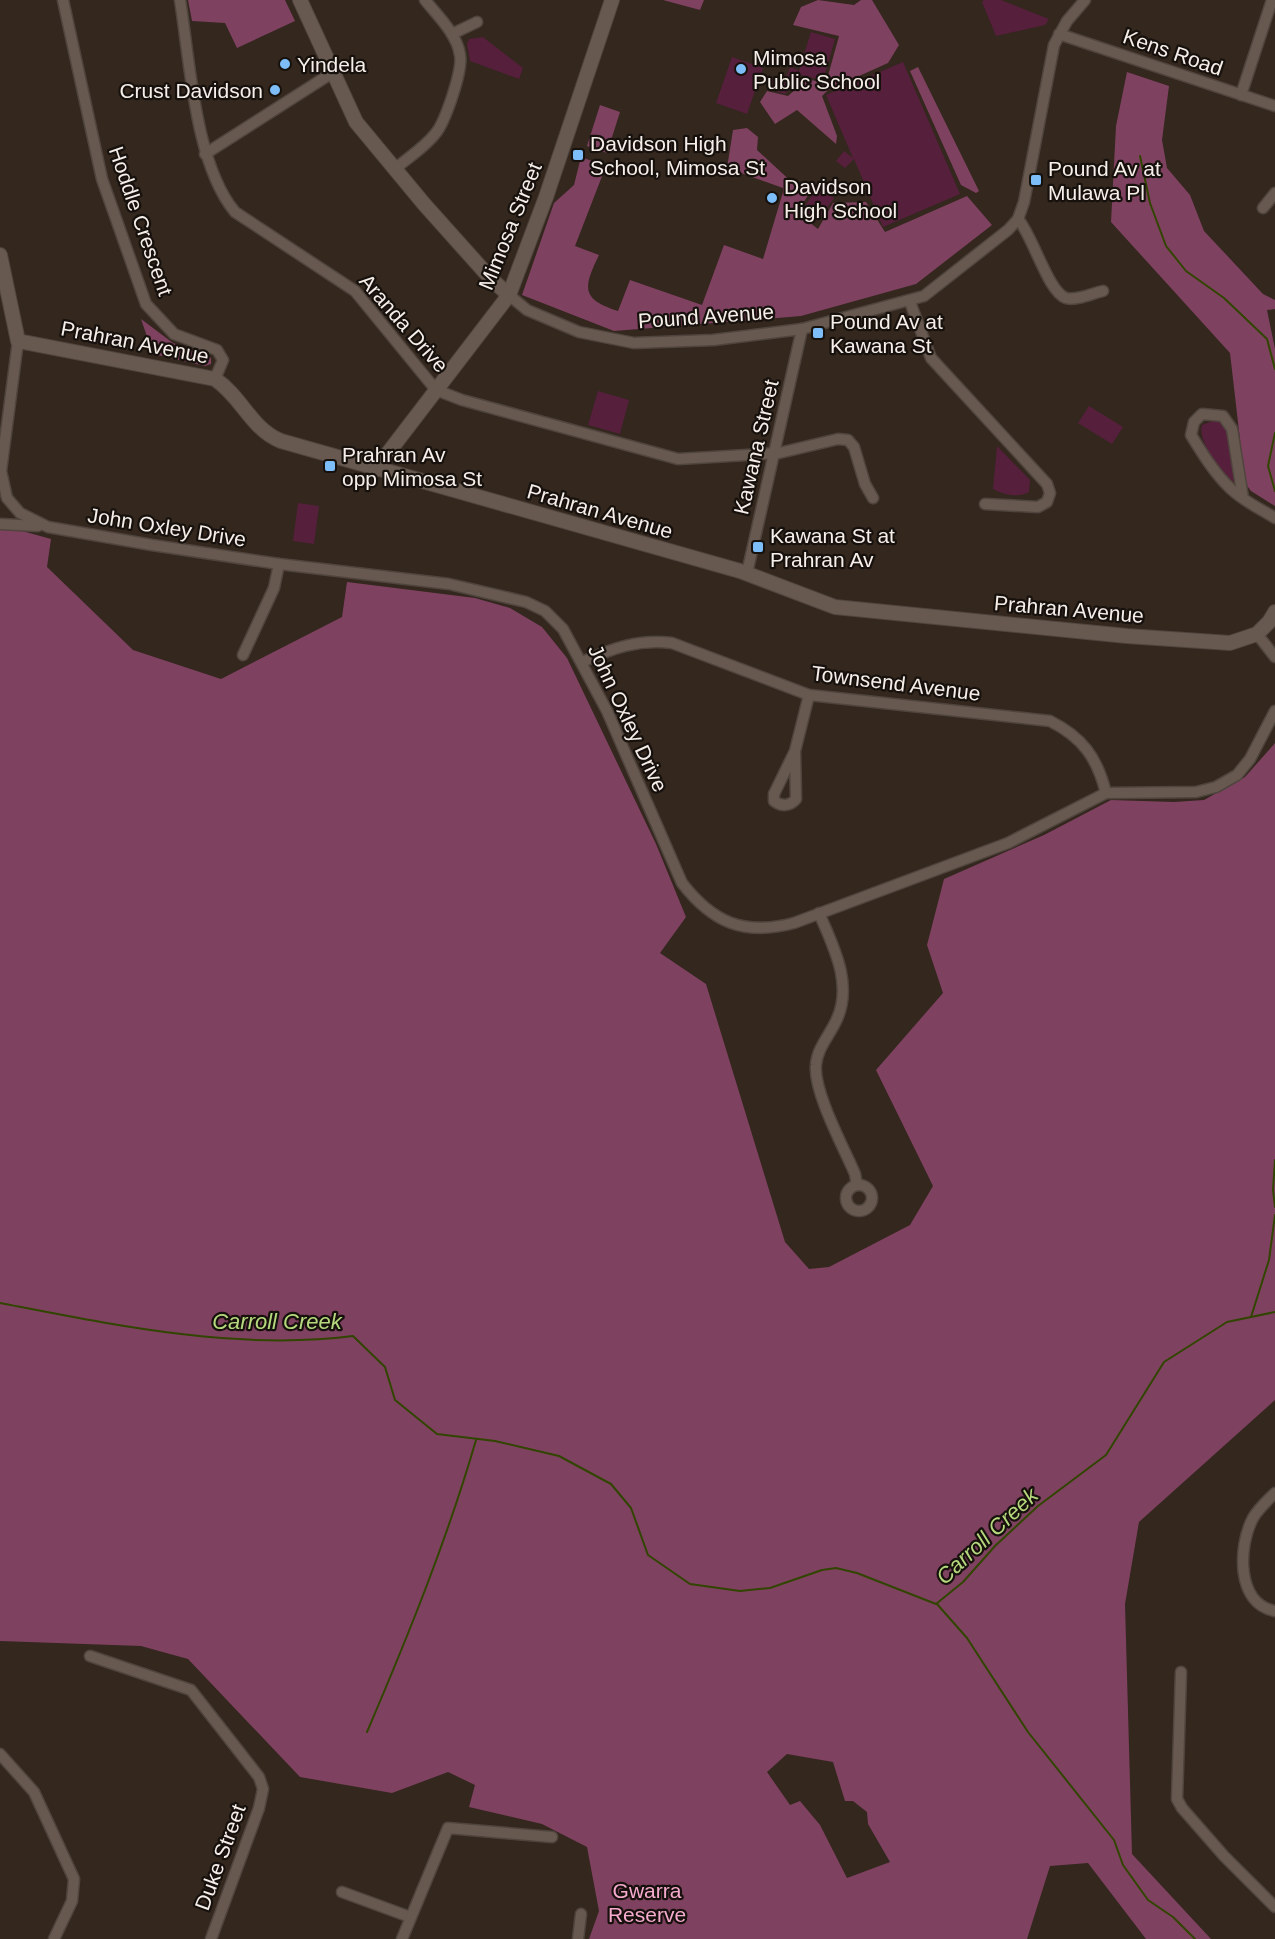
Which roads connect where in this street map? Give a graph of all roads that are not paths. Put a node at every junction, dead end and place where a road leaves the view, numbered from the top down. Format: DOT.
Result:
graph roads {
  1 [pos="63,0"];
  2 [pos="180,0"];
  3 [pos="300,0"];
  4 [pos="425,0"];
  5 [pos="612,0"];
  6 [pos="1085,0"];
  7 [pos="1272,0"];
  8 [pos="477,22"];
  9 [pos="452,34"];
  10 [pos="1059,34"];
  11 [pos="332,73"];
  12 [pos="1240,95"];
  13 [pos="1275,106"];
  14 [pos="205,154"];
  15 [pos="396,168"];
  16 [pos="1275,192"];
  17 [pos="1263,208"];
  18 [pos="1018,219"];
  19 [pos="0,255"];
  20 [pos="2,280"];
  21 [pos="1103,291"];
  22 [pos="509,295"];
  23 [pos="910,302"];
  24 [pos="802,329"];
  25 [pos="18,341"];
  26 [pos="215,379"];
  27 [pos="436,390"];
  28 [pos="775,452"];
  29 [pos="375,470"];
  30 [pos="873,498"];
  31 [pos="1244,498"];
  32 [pos="3,500"];
  33 [pos="986,504"];
  34 [pos="1275,518"];
  35 [pos="0,524"];
  36 [pos="48,526"];
  37 [pos="279,564"];
  38 [pos="747,573"];
  39 [pos="1275,612"];
  40 [pos="1257,634"];
  41 [pos="243,655"];
  42 [pos="1275,657"];
  43 [pos="582,662"];
  44 [pos="809,695"];
  45 [pos="1275,711"];
  46 [pos="795,751"];
  47 [pos="1106,793"];
  48 [pos="819,913"];
  49 [pos="857,1185"];
  50 [pos="1275,1493"];
  51 [pos="1275,1611"];
  52 [pos="90,1656"];
  53 [pos="1181,1672"];
  54 [pos="0,1755"];
  55 [pos="552,1837"];
  56 [pos="342,1892"];
  57 [pos="1275,1907"];
  58 [pos="581,1914"];
  59 [pos="410,1917"];
  60 [pos="54,1939"];
  61 [pos="211,1939"];
  62 [pos="402,1939"];
  63 [pos="578,1939"];
  1 -- 26 [label="street, Hoddle Crescent"];
  2 -- 14 [label="street, Aranda Drive"];
  3 -- 11 [label="street, Pound Avenue"];
  4 -- 9 [label="street"];
  5 -- 22 [label="street, Mimosa Street"];
  6 -- 10 [label="street"];
  7 -- 12 [label="street"];
  8 -- 9 [label="street"];
  9 -- 15 [label="street"];
  10 -- 12 [label="street, Kens Road"];
  10 -- 18 [label="street"];
  11 -- 14 [label="street"];
  11 -- 15 [label="street, Pound Avenue"];
  12 -- 13 [label="street, Kens Road"];
  14 -- 27 [label="street, Aranda Drive"];
  15 -- 22 [label="street, Pound Avenue"];
  16 -- 17 [label="street"];
  18 -- 21 [label="street"];
  18 -- 23 [label="street, Pound Avenue"];
  19 -- 20 [label="street"];
  20 -- 25 [label="street"];
  22 -- 24 [label="street, Pound Avenue"];
  22 -- 27 [label="street, Mimosa Street"];
  23 -- 24 [label="street, Pound Avenue"];
  23 -- 33 [label="street"];
  24 -- 28 [label="street, Kawana Street"];
  25 -- 26 [label="street, Prahran Avenue"];
  25 -- 32 [label="street, John Oxley Drive"];
  26 -- 29 [label="street, Prahran Avenue"];
  27 -- 28 [label="street, Aranda Drive"];
  27 -- 29 [label="street, Mimosa Street"];
  28 -- 30 [label="street, Aranda Drive"];
  28 -- 38 [label="street, Kawana Street"];
  29 -- 38 [label="street, Prahran Avenue"];
  31 -- 31 [label="street"];
  31 -- 34 [label="street"];
  32 -- 36 [label="street, John Oxley Drive"];
  35 -- 36 [label="street"];
  36 -- 37 [label="street, John Oxley Drive"];
  37 -- 41 [label="street"];
  37 -- 43 [label="street, John Oxley Drive"];
  38 -- 40 [label="street, Prahran Avenue"];
  39 -- 40 [label="street"];
  40 -- 42 [label="street"];
  43 -- 44 [label="street, Townsend Avenue"];
  43 -- 48 [label="street, John Oxley Drive"];
  44 -- 46 [label="street"];
  44 -- 47 [label="street, Townsend Avenue"];
  45 -- 47 [label="street, John Oxley Drive"];
  47 -- 48 [label="street, John Oxley Drive"];
  48 -- 49 [label="street"];
  50 -- 51 [label="street"];
  52 -- 61 [label="street, Duke Street"];
  53 -- 57 [label="street"];
  54 -- 60 [label="street"];
  55 -- 59 [label="street"];
  56 -- 59 [label="street"];
  58 -- 63 [label="street"];
  59 -- 62 [label="street"];
}
